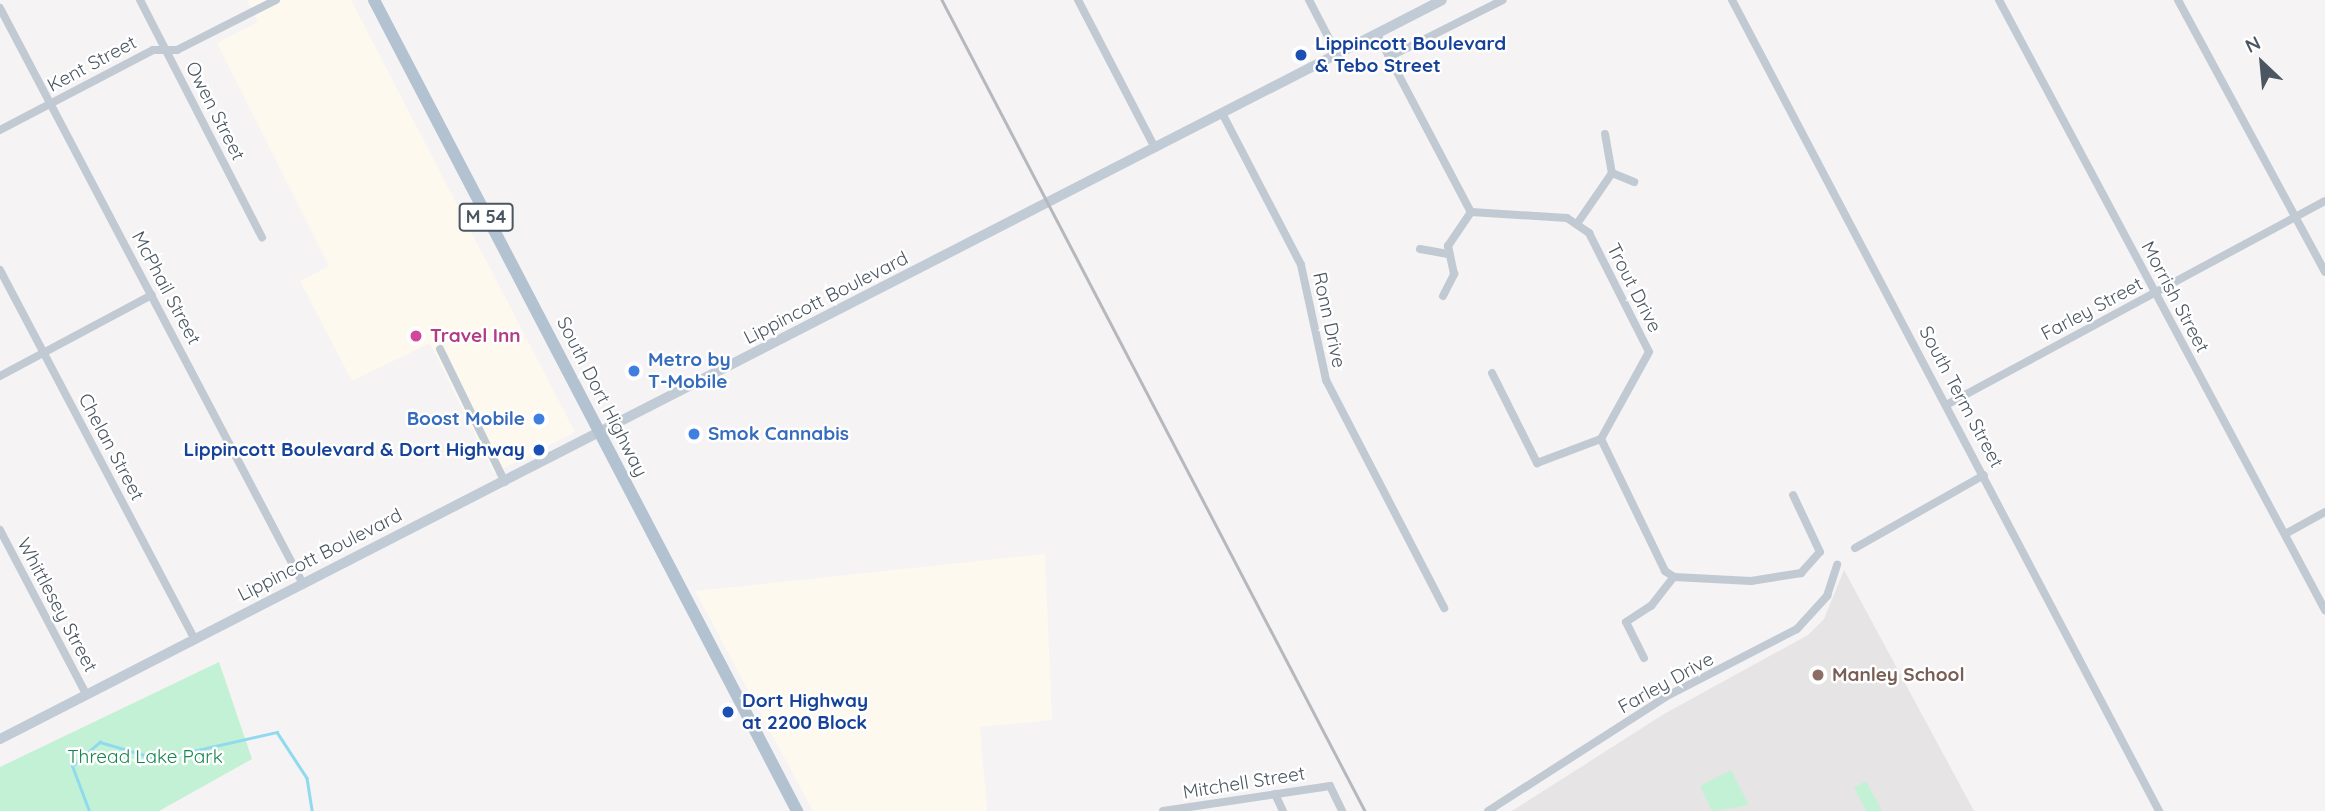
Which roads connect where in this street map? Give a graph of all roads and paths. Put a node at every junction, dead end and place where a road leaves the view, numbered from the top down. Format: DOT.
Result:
graph roads {
  1 [pos="140,0"];
  2 [pos="276,0"];
  3 [pos="374,0"];
  4 [pos="1078,0"];
  5 [pos="1309,0"];
  6 [pos="1442,0"];
  7 [pos="1503,0"];
  8 [pos="1732,0"];
  9 [pos="1999,0"];
  10 [pos="2178,0"];
  11 [pos="258,4"];
  12 [pos="0,8"];
  13 [pos="1377,34"];
  14 [pos="165,49"];
  15 [pos="1337,54"];
  16 [pos="1389,57"];
  17 [pos="50,103"];
  18 [pos="1222,113"];
  19 [pos="0,130"];
  20 [pos="1605,134"];
  21 [pos="1155,148"];
  22 [pos="1612,173"];
  23 [pos="1634,182"];
  24 [pos="2325,201"];
  25 [pos="1471,212"];
  26 [pos="2295,217"];
  27 [pos="1579,221"];
  28 [pos="262,237"];
  29 [pos="1420,249"];
  30 [pos="1448,250"];
  31 [pos="0,270"];
  32 [pos="2325,272"];
  33 [pos="2155,293"];
  34 [pos="152,295"];
  35 [pos="1443,296"];
  36 [pos="440,349"];
  37 [pos="44,352"];
  38 [pos="1492,373"];
  39 [pos="0,376"];
  40 [pos="1948,404"];
  41 [pos="598,434"];
  42 [pos="1601,439"];
  43 [pos="1984,475"];
  44 [pos="505,482"];
  45 [pos="1793,495"];
  46 [pos="2325,512"];
  47 [pos="0,530"];
  48 [pos="2287,533"];
  49 [pos="1855,548"];
  50 [pos="1837,565"];
  51 [pos="1674,577"];
  52 [pos="303,584"];
  53 [pos="1444,608"];
  54 [pos="2325,610"];
  55 [pos="195,640"];
  56 [pos="1644,658"];
  57 [pos="86,694"];
  58 [pos="0,739"];
  59 [pos="1275,794"];
  60 [pos="1209,807"];
  61 [pos="797,811"];
  62 [pos="1163,811"];
  63 [pos="1283,811"];
  64 [pos="1342,811"];
  65 [pos="1488,811"];
  66 [pos="2159,811"];
  1 -- 14 [label="street, Owen Street"];
  2 -- 11 [label="street, Kent Street"];
  3 -- 41 [label="main road, South Dort Highway / M 54"];
  4 -- 21 [label="street"];
  5 -- 15 [label="street"];
  6 -- 13 [label="street, Lippincott Boulevard"];
  7 -- 16 [label="street"];
  8 -- 40 [label="street, South Term Street"];
  9 -- 33 [label="street, Morrish Street"];
  10 -- 26 [label="street"];
  11 -- 14 [label="street, Kent Street"];
  12 -- 17 [label="street, McPhail Street"];
  13 -- 15 [label="street, Lippincott Boulevard"];
  13 -- 16 [label="street"];
  14 -- 17 [label="street, Kent Street"];
  14 -- 28 [label="street, Owen Street"];
  15 -- 18 [label="street, Lippincott Boulevard"];
  16 -- 25 [label="street"];
  17 -- 19 [label="street, Kent Street"];
  17 -- 34 [label="street, McPhail Street"];
  18 -- 21 [label="street, Lippincott Boulevard"];
  18 -- 53 [label="street, Ronn Drive"];
  20 -- 22 [label="street"];
  21 -- 41 [label="street, Lippincott Boulevard"];
  22 -- 23 [label="street"];
  22 -- 27 [label="street"];
  24 -- 26 [label="street, Farley Street"];
  25 -- 27 [label="street"];
  25 -- 30 [label="street"];
  26 -- 32 [label="street"];
  26 -- 33 [label="street, Farley Street"];
  27 -- 42 [label="street, Trout Drive"];
  29 -- 30 [label="street"];
  30 -- 35 [label="street"];
  31 -- 37 [label="street, Chelan Street"];
  33 -- 40 [label="street, Farley Street"];
  33 -- 48 [label="street, Morrish Street"];
  34 -- 37 [label="street"];
  34 -- 52 [label="street, McPhail Street"];
  36 -- 44 [label="street"];
  37 -- 39 [label="street"];
  37 -- 55 [label="street, Chelan Street"];
  38 -- 42 [label="street"];
  40 -- 43 [label="street, South Term Street"];
  41 -- 44 [label="street, Lippincott Boulevard"];
  41 -- 61 [label="main road, South Dort Highway / M 54"];
  42 -- 51 [label="street"];
  43 -- 49 [label="street"];
  43 -- 66 [label="street, South Term Street"];
  44 -- 52 [label="street, Lippincott Boulevard"];
  45 -- 51 [label="street"];
  46 -- 48 [label="street"];
  47 -- 57 [label="street, Whittlesey Street"];
  48 -- 54 [label="street, Morrish Street"];
  50 -- 65 [label="street, Farley Drive"];
  51 -- 56 [label="street"];
  52 -- 55 [label="street, Lippincott Boulevard"];
  55 -- 57 [label="street, Lippincott Boulevard"];
  57 -- 58 [label="street, Lippincott Boulevard"];
  59 -- 60 [label="street, Mitchell Street"];
  59 -- 63 [label="street"];
  59 -- 64 [label="street, Mitchell Street"];
  60 -- 62 [label="street, Mitchell Street"];
}
